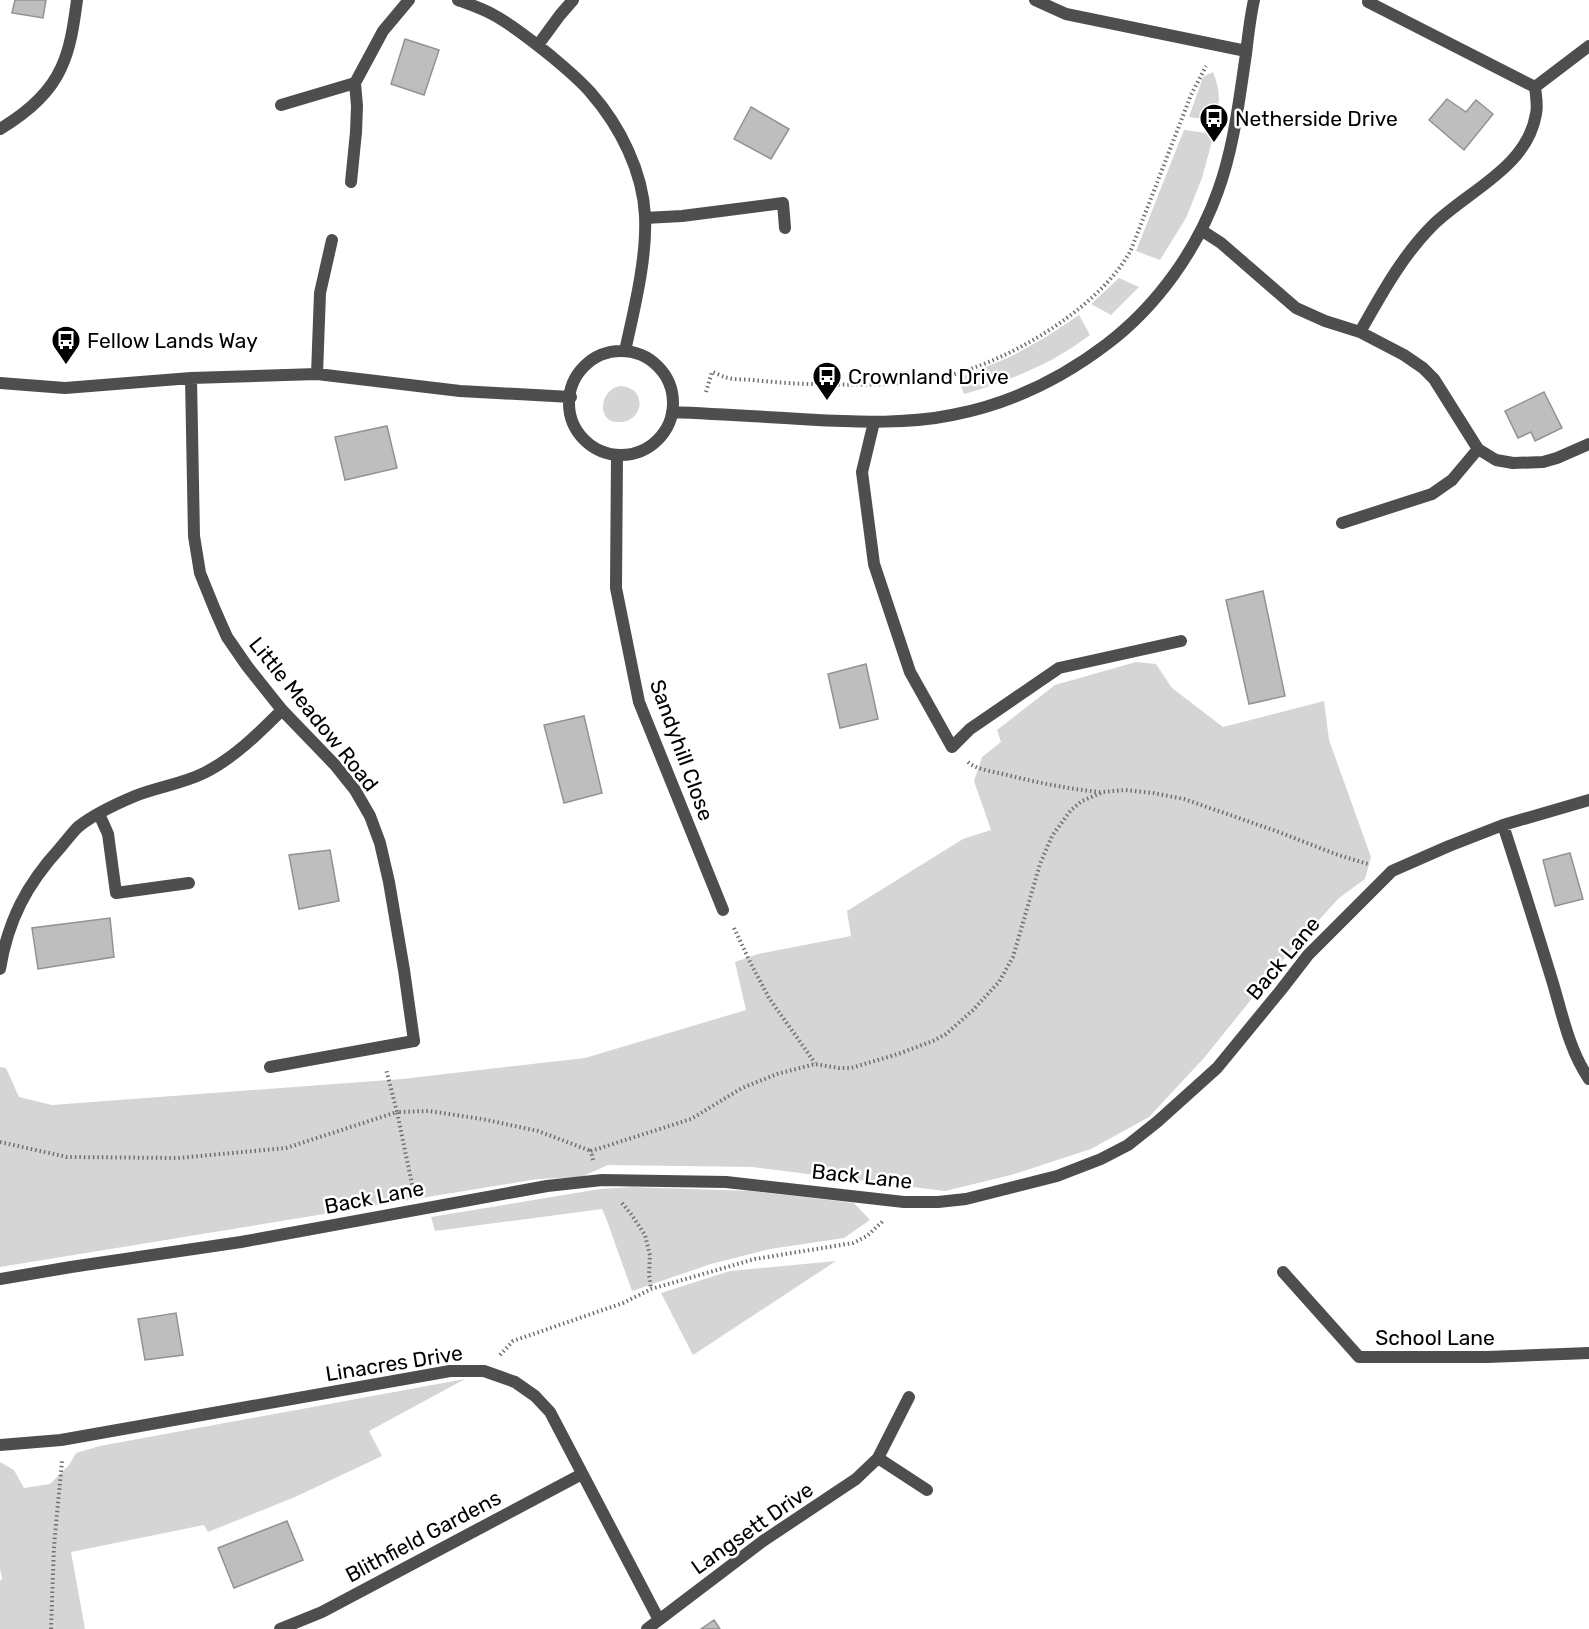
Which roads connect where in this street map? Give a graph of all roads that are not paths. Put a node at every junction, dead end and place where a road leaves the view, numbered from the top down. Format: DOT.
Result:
graph roads {
  1 [pos="77,0"];
  2 [pos="410,0"];
  3 [pos="458,0"];
  4 [pos="573,0"];
  5 [pos="1035,0"];
  6 [pos="1254,0"];
  7 [pos="1368,2"];
  8 [pos="538,45"];
  9 [pos="1589,46"];
  10 [pos="1246,51"];
  11 [pos="355,82"];
  12 [pos="1535,87"];
  13 [pos="281,105"];
  14 [pos="0,129"];
  15 [pos="351,182"];
  16 [pos="645,218"];
  17 [pos="786,228"];
  18 [pos="1201,230"];
  19 [pos="332,240"];
  20 [pos="1360,332"];
  21 [pos="625,351"];
  22 [pos="317,374"];
  23 [pos="191,378"];
  24 [pos="0,383"];
  25 [pos="570,397"];
  26 [pos="672,412"];
  27 [pos="874,422"];
  28 [pos="1589,444"];
  29 [pos="1478,449"];
  30 [pos="617,455"];
  31 [pos="1342,523"];
  32 [pos="1181,640"];
  33 [pos="282,710"];
  34 [pos="1589,800"];
  35 [pos="99,814"];
  36 [pos="1503,825"];
  37 [pos="189,883"];
  38 [pos="723,910"];
  39 [pos="0,969"];
  40 [pos="270,1067"];
  41 [pos="1589,1079"];
  42 [pos="1283,1272"];
  43 [pos="0,1279"];
  44 [pos="1589,1353"];
  45 [pos="909,1397"];
  46 [pos="0,1445"];
  47 [pos="878,1458"];
  48 [pos="582,1474"];
  49 [pos="927,1490"];
  50 [pos="658,1620"];
  51 [pos="280,1629"];
  52 [pos="647,1629"];
  1 -- 14 [label="street"];
  2 -- 11 [label="street"];
  3 -- 8 [label="street"];
  4 -- 8 [label="street"];
  5 -- 10 [label="street"];
  6 -- 10 [label="street"];
  7 -- 12 [label="street"];
  8 -- 16 [label="street"];
  9 -- 12 [label="street"];
  10 -- 18 [label="street"];
  11 -- 13 [label="street"];
  11 -- 15 [label="street"];
  12 -- 20 [label="street"];
  16 -- 17 [label="street"];
  16 -- 21 [label="street"];
  18 -- 20 [label="street"];
  18 -- 27 [label="street"];
  19 -- 22 [label="street"];
  20 -- 29 [label="street"];
  21 -- 25 [label="street"];
  21 -- 26 [label="street"];
  22 -- 23 [label="street"];
  22 -- 25 [label="street"];
  23 -- 24 [label="street"];
  23 -- 33 [label="street, Little Meadow Road"];
  25 -- 30 [label="street"];
  26 -- 27 [label="street"];
  26 -- 30 [label="street"];
  27 -- 32 [label="street"];
  28 -- 29 [label="street"];
  29 -- 31 [label="street"];
  30 -- 38 [label="street, Sandyhill Close"];
  33 -- 35 [label="street"];
  33 -- 40 [label="street, Little Meadow Road"];
  34 -- 36 [label="street, Back Lane"];
  35 -- 37 [label="street"];
  35 -- 39 [label="street"];
  36 -- 41 [label="street"];
  36 -- 43 [label="street, Back Lane"];
  42 -- 44 [label="street, School Lane"];
  45 -- 47 [label="street, Langsett Drive"];
  46 -- 48 [label="street, Linacres Drive"];
  47 -- 49 [label="street"];
  47 -- 50 [label="street, Langsett Drive"];
  48 -- 50 [label="street, Linacres Drive"];
  48 -- 51 [label="street, Blithfield Gardens"];
  50 -- 52 [label="street, Langsett Drive"];
}
